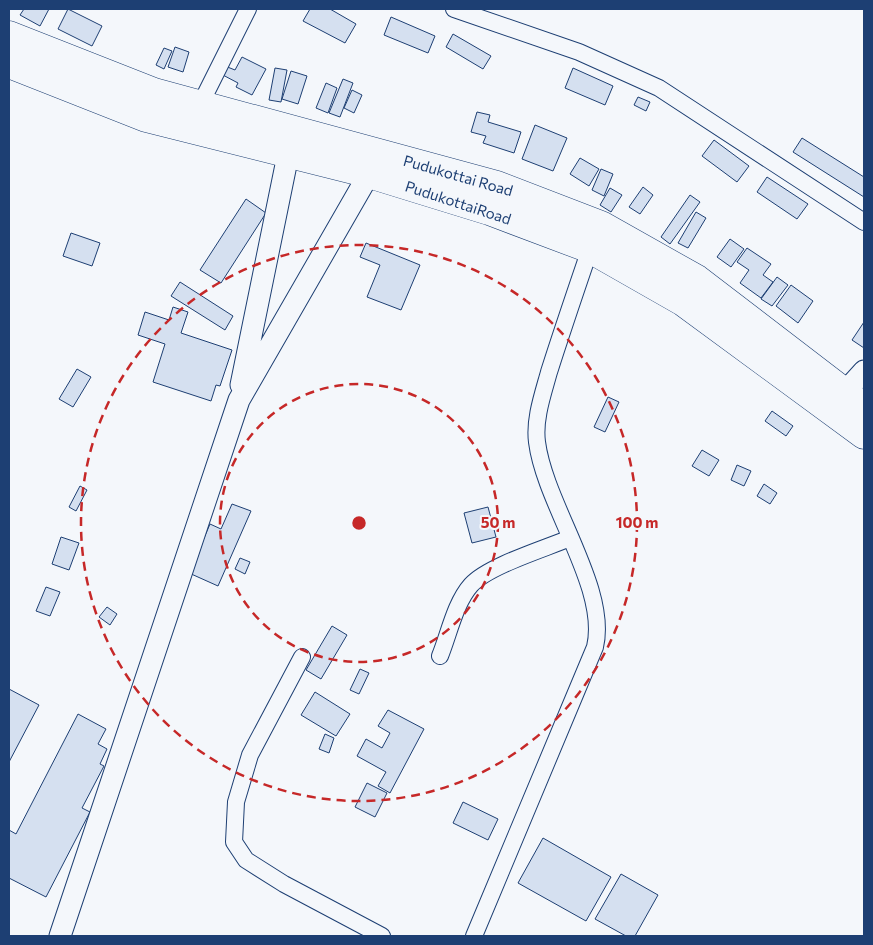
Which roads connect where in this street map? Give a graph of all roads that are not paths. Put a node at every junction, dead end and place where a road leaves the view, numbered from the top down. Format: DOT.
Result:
graph roads {
  1 [pos="248,9"];
  2 [pos="454,9"];
  3 [pos="9,35"];
  4 [pos="9,64"];
  5 [pos="200,104"];
  6 [pos="288,155"];
  7 [pos="369,174"];
  8 [pos="864,222"];
  9 [pos="590,250"];
  10 [pos="864,371"];
  11 [pos="239,400"];
  12 [pos="848,404"];
  13 [pos="864,435"];
  14 [pos="570,538"];
  15 [pos="440,656"];
  16 [pos="302,657"];
  17 [pos="60,936"];
  18 [pos="382,936"];
  19 [pos="474,936"];
  1 -- 5 [label="street"];
  2 -- 8 [label="street"];
  3 -- 5 [label="highway, Pudukottai Road"];
  4 -- 6 [label="highway, PudukottaiRoad"];
  5 -- 12 [label="highway, Pudukottai Road"];
  6 -- 7 [label="highway, PudukottaiRoad"];
  6 -- 11 [label="street"];
  7 -- 9 [label="highway, PudukottaiRoad"];
  7 -- 11 [label="street"];
  9 -- 12 [label="highway, PudukottaiRoad"];
  9 -- 14 [label="street"];
  10 -- 12 [label="street"];
  11 -- 17 [label="street"];
  12 -- 13 [label="highway, PudukottaiRoad"];
  14 -- 15 [label="street"];
  14 -- 19 [label="street"];
  16 -- 18 [label="street"];
}
